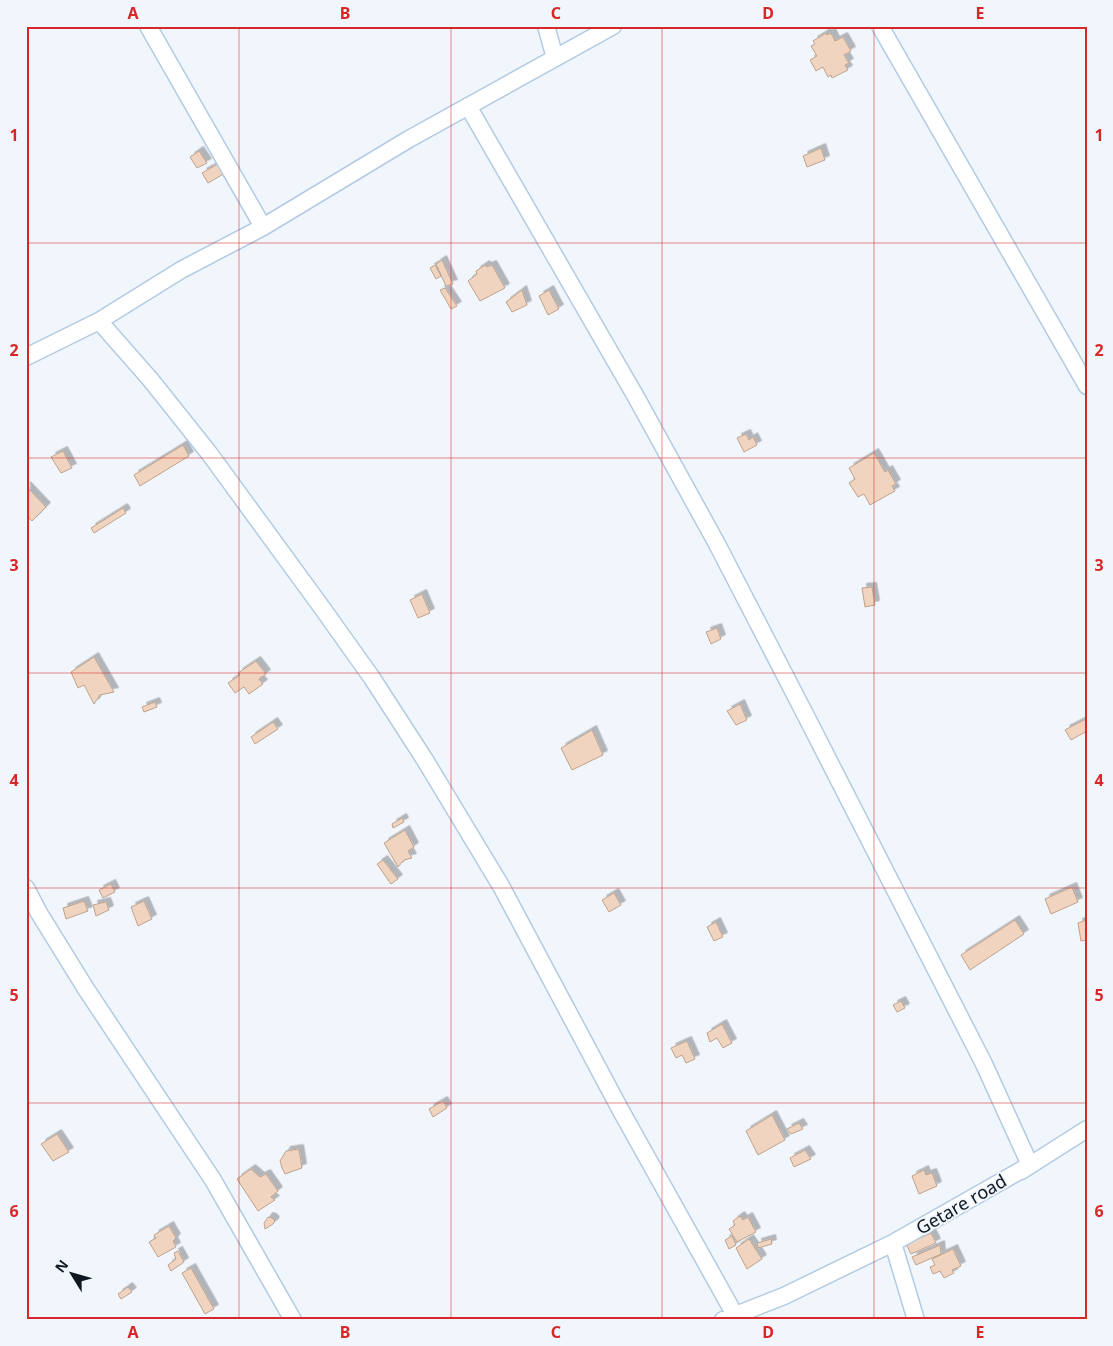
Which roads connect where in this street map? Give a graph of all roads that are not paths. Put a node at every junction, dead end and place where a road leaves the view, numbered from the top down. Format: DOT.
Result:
graph roads {
  1 [pos="148,26"];
  2 [pos="546,26"];
  3 [pos="613,26"];
  4 [pos="880,26"];
  5 [pos="555,58"];
  6 [pos="468,106"];
  7 [pos="263,227"];
  8 [pos="99,321"];
  9 [pos="26,356"];
  10 [pos="1087,386"];
  11 [pos="26,888"];
  12 [pos="1087,1129"];
  13 [pos="1030,1165"];
  14 [pos="893,1243"];
  15 [pos="729,1317"];
  16 [pos="293,1320"];
  17 [pos="917,1320"];
  1 -- 7 [label="street"];
  2 -- 5 [label="street"];
  3 -- 5 [label="street"];
  4 -- 10 [label="street"];
  5 -- 6 [label="street"];
  6 -- 7 [label="street"];
  6 -- 13 [label="street"];
  7 -- 8 [label="street"];
  8 -- 9 [label="street"];
  8 -- 15 [label="street"];
  11 -- 16 [label="street"];
  12 -- 13 [label="street"];
  13 -- 14 [label="street"];
  14 -- 15 [label="street"];
  14 -- 17 [label="street"];
}
